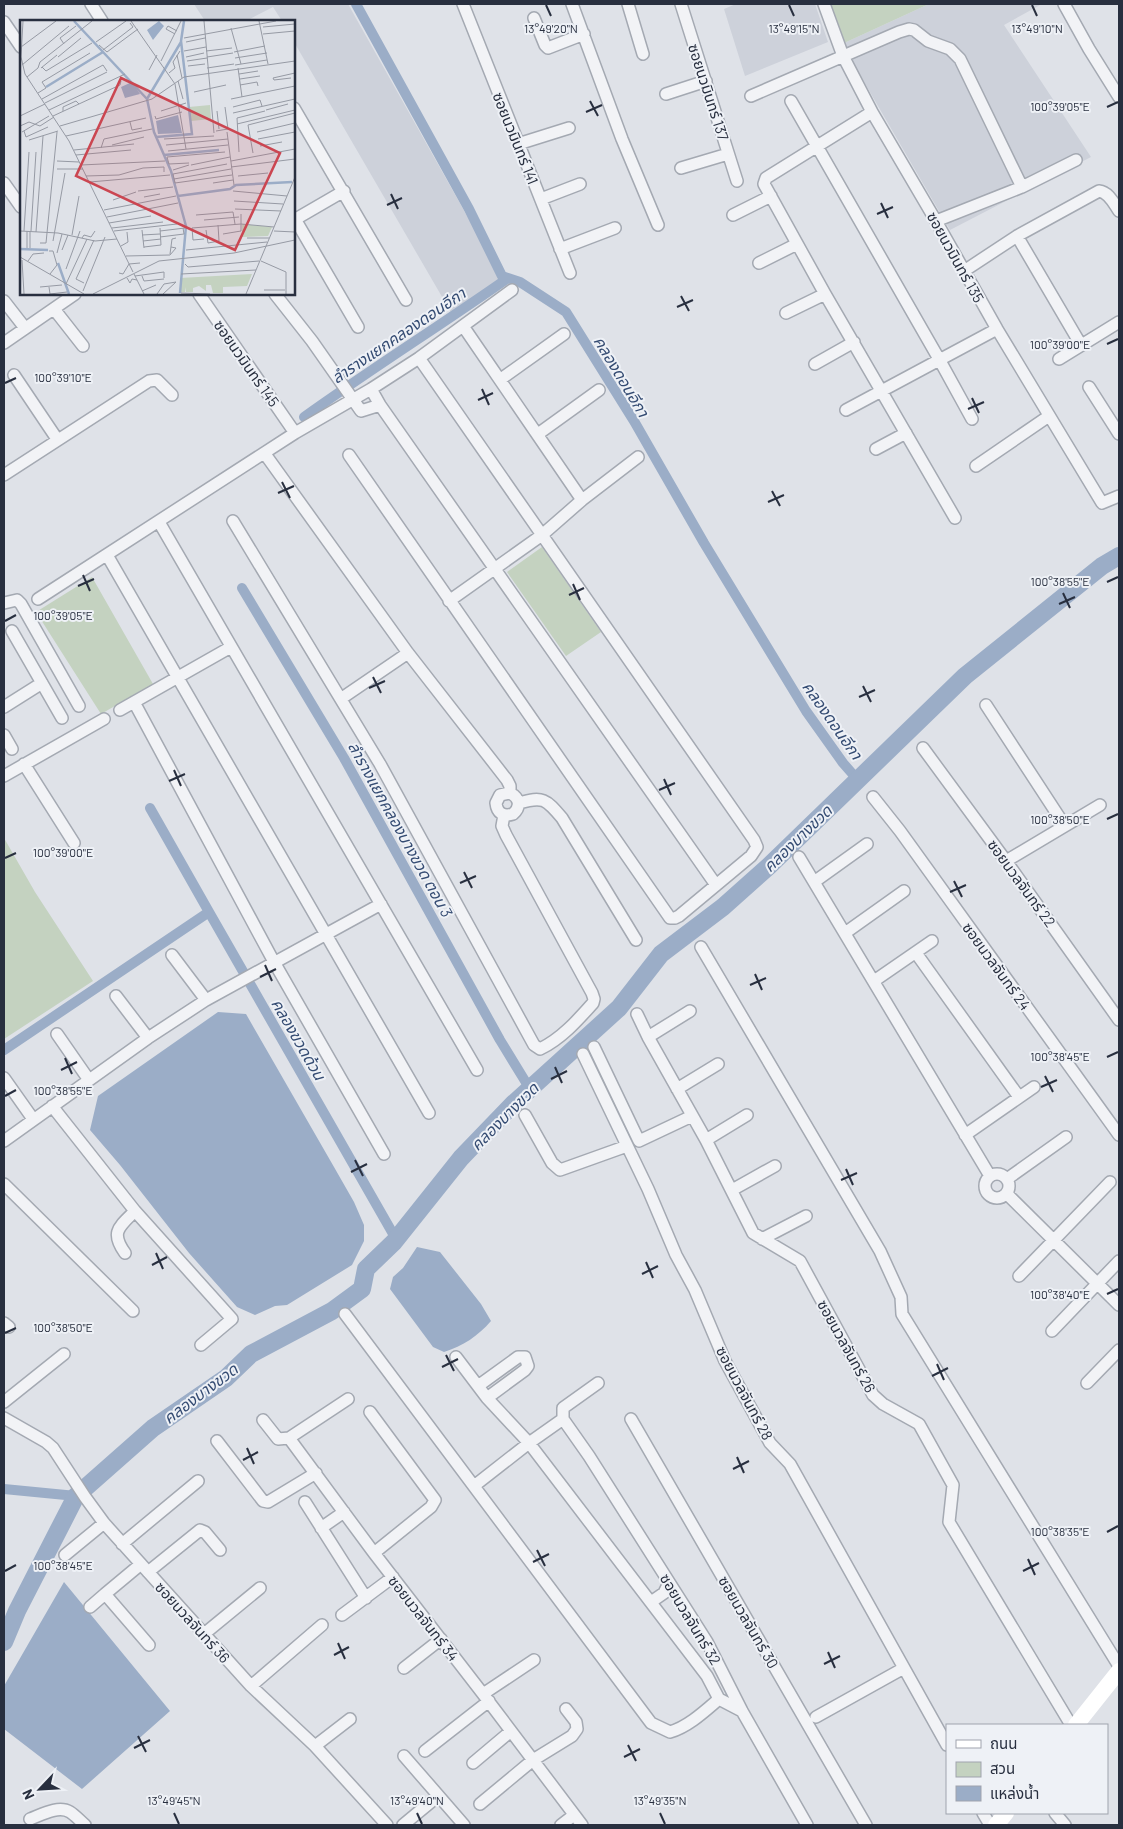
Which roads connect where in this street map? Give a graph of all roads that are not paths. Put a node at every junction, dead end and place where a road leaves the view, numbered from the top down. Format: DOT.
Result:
graph roads {
  1 [pos="91,4"];
  2 [pos="463,4"];
  3 [pos="572,4"];
  4 [pos="628,4"];
  5 [pos="681,4"];
  6 [pos="824,4"];
  7 [pos="1064,4"];
  8 [pos="534,18"];
  9 [pos="101,20"];
  10 [pos="4,22"];
  11 [pos="584,34"];
  12 [pos="20,46"];
  13 [pos="643,54"];
  14 [pos="843,56"];
  15 [pos="706,81"];
  16 [pos="666,94"];
  17 [pos="751,96"];
  18 [pos="1119,98"];
  19 [pos="791,101"];
  20 [pos="295,110"];
  21 [pos="872,112"];
  22 [pos="569,128"];
  23 [pos="518,144"];
  24 [pos="817,148"];
  25 [pos="728,154"];
  26 [pos="1076,160"];
  27 [pos="681,168"];
  28 [pos="737,181"];
  29 [pos="4,183"];
  30 [pos="580,184"];
  31 [pos="1022,187"];
  32 [pos="344,191"];
  33 [pos="771,196"];
  34 [pos="541,199"];
  35 [pos="20,206"];
  36 [pos="1119,211"];
  37 [pos="734,216"];
  38 [pos="295,218"];
  39 [pos="295,221"];
  40 [pos="936,221"];
  41 [pos="658,225"];
  42 [pos="615,228"];
  43 [pos="1017,236"];
  44 [pos="797,244"];
  45 [pos="560,249"];
  46 [pos="759,264"];
  47 [pos="964,271"];
  48 [pos="570,273"];
  49 [pos="512,290"];
  50 [pos="825,294"];
  51 [pos="75,295"];
  52 [pos="200,295"];
  53 [pos="276,295"];
  54 [pos="406,300"];
  55 [pos="4,302"];
  56 [pos="54,309"];
  57 [pos="786,313"];
  58 [pos="1119,322"];
  59 [pos="463,326"];
  60 [pos="358,327"];
  61 [pos="25,328"];
  62 [pos="997,330"];
  63 [pos="564,334"];
  64 [pos="854,342"];
  65 [pos="4,343"];
  66 [pos="1081,345"];
  67 [pos="83,346"];
  68 [pos="419,358"];
  69 [pos="940,359"];
  70 [pos="1059,359"];
  71 [pos="815,364"];
  72 [pos="14,375"];
  73 [pos="500,379"];
  74 [pos="1090,387"];
  75 [pos="371,389"];
  76 [pos="598,390"];
  77 [pos="882,390"];
  78 [pos="172,395"];
  79 [pos="354,400"];
  80 [pos="380,405"];
  81 [pos="846,410"];
  82 [pos="1049,416"];
  83 [pos="972,419"];
  84 [pos="295,433"];
  85 [pos="906,433"];
  86 [pos="538,434"];
  87 [pos="1119,434"];
  88 [pos="57,439"];
  89 [pos="876,449"];
  90 [pos="265,454"];
  91 [pos="349,456"];
  92 [pos="638,457"];
  93 [pos="976,466"];
  94 [pos="4,474"];
  95 [pos="1119,496"];
  96 [pos="582,500"];
  97 [pos="955,518"];
  98 [pos="234,521"];
  99 [pos="159,522"];
  100 [pos="542,535"];
  101 [pos="107,555"];
  102 [pos="495,570"];
  103 [pos="38,599"];
  104 [pos="449,601"];
  105 [pos="4,603"];
  106 [pos="12,630"];
  107 [pos="232,646"];
  108 [pos="408,653"];
  109 [pos="178,676"];
  110 [pos="42,683"];
  111 [pos="342,698"];
  112 [pos="134,702"];
  113 [pos="986,705"];
  114 [pos="79,706"];
  115 [pos="4,707"];
  116 [pos="120,710"];
  117 [pos="62,718"];
  118 [pos="104,719"];
  119 [pos="4,735"];
  120 [pos="923,748"];
  121 [pos="12,749"];
  122 [pos="24,764"];
  123 [pos="4,776"];
  124 [pos="510,793"];
  125 [pos="874,798"];
  126 [pos="519,803"];
  127 [pos="1100,805"];
  128 [pos="504,815"];
  129 [pos="1065,826"];
  130 [pos="74,843"];
  131 [pos="867,844"];
  132 [pos="799,857"];
  133 [pos="1006,861"];
  134 [pos="814,882"];
  135 [pos="716,885"];
  136 [pos="904,891"];
  137 [pos="381,904"];
  138 [pos="326,933"];
  139 [pos="845,933"];
  140 [pos="636,940"];
  141 [pos="932,941"];
  142 [pos="701,947"];
  143 [pos="916,953"];
  144 [pos="172,955"];
  145 [pos="274,962"];
  146 [pos="874,981"];
  147 [pos="116,996"];
  148 [pos="206,1000"];
  149 [pos="690,1011"];
  150 [pos="637,1014"];
  151 [pos="1119,1020"];
  152 [pos="57,1034"];
  153 [pos="648,1037"];
  154 [pos="148,1038"];
  155 [pos="594,1047"];
  156 [pos="583,1054"];
  157 [pos="718,1064"];
  158 [pos="476,1070"];
  159 [pos="4,1078"];
  160 [pos="89,1080"];
  161 [pos="1034,1087"];
  162 [pos="677,1089"];
  163 [pos="1019,1097"];
  164 [pos="52,1106"];
  165 [pos="429,1113"];
  166 [pos="525,1115"];
  167 [pos="747,1115"];
  168 [pos="692,1116"];
  169 [pos="33,1119"];
  170 [pos="965,1135"];
  171 [pos="1119,1136"];
  172 [pos="1066,1137"];
  173 [pos="706,1140"];
  174 [pos="4,1141"];
  175 [pos="627,1146"];
  176 [pos="384,1154"];
  177 [pos="775,1166"];
  178 [pos="990,1176"];
  179 [pos="1007,1179"];
  180 [pos="1110,1182"];
  181 [pos="4,1184"];
  182 [pos="732,1190"];
  183 [pos="1007,1194"];
  184 [pos="135,1212"];
  185 [pos="806,1216"];
  186 [pos="762,1239"];
  187 [pos="1053,1239"];
  188 [pos="125,1253"];
  189 [pos="1119,1261"];
  190 [pos="1019,1276"];
  191 [pos="1096,1284"];
  192 [pos="1119,1305"];
  193 [pos="133,1311"];
  194 [pos="345,1314"];
  195 [pos="1052,1331"];
  196 [pos="201,1345"];
  197 [pos="1119,1350"];
  198 [pos="64,1354"];
  199 [pos="456,1357"];
  200 [pos="598,1383"];
  201 [pos="1087,1383"];
  202 [pos="478,1386"];
  203 [pos="348,1398"];
  204 [pos="487,1398"];
  205 [pos="4,1402"];
  206 [pos="370,1412"];
  207 [pos="4,1418"];
  208 [pos="631,1419"];
  209 [pos="262,1420"];
  210 [pos="563,1420"];
  211 [pos="289,1438"];
  212 [pos="216,1441"];
  213 [pos="529,1443"];
  214 [pos="316,1474"];
  215 [pos="198,1481"];
  216 [pos="474,1486"];
  217 [pos="305,1502"];
  218 [pos="344,1512"];
  219 [pos="104,1523"];
  220 [pos="321,1528"];
  221 [pos="122,1544"];
  222 [pos="220,1550"];
  223 [pos="374,1553"];
  224 [pos="65,1555"];
  225 [pos="144,1568"];
  226 [pos="393,1578"];
  227 [pos="669,1583"];
  228 [pos="260,1588"];
  229 [pos="105,1594"];
  230 [pos="366,1598"];
  231 [pos="651,1602"];
  232 [pos="90,1606"];
  233 [pos="342,1615"];
  234 [pos="322,1625"];
  235 [pos="204,1634"];
  236 [pos="441,1639"];
  237 [pos="149,1645"];
  238 [pos="534,1660"];
  239 [pos="1119,1666"];
  240 [pos="404,1668"];
  241 [pos="904,1668"];
  242 [pos="1119,1671"];
  243 [pos="251,1686"];
  244 [pos="486,1697"];
  245 [pos="719,1699"];
  246 [pos="566,1709"];
  247 [pos="742,1711"];
  248 [pos="816,1717"];
  249 [pos="350,1719"];
  250 [pos="1070,1724"];
  251 [pos="1077,1724"];
  252 [pos="511,1731"];
  253 [pos="946,1743"];
  254 [pos="315,1746"];
  255 [pos="425,1751"];
  256 [pos="404,1756"];
  257 [pos="533,1760"];
  258 [pos="473,1763"];
  259 [pos="438,1796"];
  260 [pos="480,1804"];
  261 [pos="984,1814"];
  262 [pos="1005,1814"];
  263 [pos="1055,1814"];
  264 [pos="574,1815"];
  265 [pos="30,1819"];
  266 [pos="85,1825"];
  267 [pos="385,1825"];
  268 [pos="403,1825"];
  269 [pos="464,1825"];
  270 [pos="561,1825"];
  271 [pos="582,1825"];
  272 [pos="807,1825"];
  273 [pos="866,1825"];
  274 [pos="990,1825"];
  275 [pos="996,1825"];
  276 [pos="1065,1825"];
  1 -- 9 [label="street"];
  2 -- 23 [label="street, ซอยนวมินทร์ 141"];
  3 -- 11 [label="street"];
  4 -- 13 [label="street"];
  5 -- 15 [label="street, ซอยนวมินทร์ 137"];
  6 -- 14 [label="street, ซอยนวมินทร์ 135"];
  7 -- 18 [label="street"];
  8 -- 11 [label="street"];
  10 -- 12 [label="street"];
  11 -- 41 [label="street"];
  14 -- 17 [label="street"];
  14 -- 21 [label="street, ซอยนวมินทร์ 135"];
  14 -- 31 [label="street"];
  15 -- 16 [label="street"];
  15 -- 25 [label="street, ซอยนวมินทร์ 137"];
  19 -- 24 [label="street"];
  20 -- 32 [label="street"];
  21 -- 24 [label="street"];
  21 -- 40 [label="street, ซอยนวมินทร์ 135"];
  22 -- 23 [label="street"];
  23 -- 34 [label="street, ซอยนวมินทร์ 141"];
  24 -- 33 [label="street"];
  24 -- 69 [label="street"];
  25 -- 27 [label="street"];
  25 -- 28 [label="street, ซอยนวมินทร์ 137"];
  26 -- 31 [label="street"];
  29 -- 35 [label="street"];
  30 -- 34 [label="street"];
  31 -- 40 [label="street"];
  32 -- 38 [label="street"];
  32 -- 54 [label="street"];
  33 -- 37 [label="street"];
  33 -- 44 [label="street"];
  34 -- 45 [label="street, ซอยนวมินทร์ 141"];
  36 -- 43 [label="street"];
  39 -- 60 [label="street"];
  40 -- 47 [label="street, ซอยนวมินทร์ 135"];
  42 -- 45 [label="street"];
  43 -- 47 [label="street"];
  43 -- 66 [label="street"];
  44 -- 46 [label="street"];
  44 -- 50 [label="street"];
  45 -- 48 [label="street, ซอยนวมินทร์ 141"];
  47 -- 62 [label="street, ซอยนวมินทร์ 135"];
  49 -- 59 [label="street"];
  50 -- 57 [label="street"];
  50 -- 64 [label="street"];
  51 -- 56 [label="street"];
  52 -- 84 [label="street, ซอยนวมินทร์ 145"];
  53 -- 79 [label="street"];
  55 -- 61 [label="street"];
  56 -- 61 [label="street"];
  56 -- 67 [label="street"];
  58 -- 66 [label="street"];
  59 -- 68 [label="street"];
  59 -- 73 [label="street"];
  61 -- 65 [label="street"];
  62 -- 69 [label="street"];
  62 -- 82 [label="street, ซอยนวมินทร์ 135"];
  63 -- 73 [label="street"];
  64 -- 71 [label="street"];
  64 -- 77 [label="street"];
  66 -- 70 [label="street"];
  68 -- 75 [label="street"];
  68 -- 100 [label="street"];
  69 -- 77 [label="street"];
  69 -- 83 [label="street"];
  72 -- 88 [label="street"];
  73 -- 86 [label="street"];
  74 -- 87 [label="street"];
  75 -- 79 [label="street"];
  75 -- 80 [label="street"];
  76 -- 86 [label="street"];
  77 -- 81 [label="street"];
  77 -- 85 [label="street"];
  78 -- 88 [label="street"];
  79 -- 80 [label="street"];
  79 -- 84 [label="street"];
  80 -- 102 [label="street"];
  82 -- 93 [label="street"];
  82 -- 95 [label="street, ซอยนวมินทร์ 135"];
  84 -- 90 [label="street"];
  85 -- 89 [label="street"];
  85 -- 97 [label="street"];
  86 -- 96 [label="street"];
  88 -- 94 [label="street"];
  90 -- 99 [label="street"];
  90 -- 108 [label="street"];
  91 -- 104 [label="street"];
  92 -- 96 [label="street"];
  96 -- 100 [label="street"];
  98 -- 111 [label="street"];
  99 -- 101 [label="street"];
  99 -- 107 [label="street"];
  100 -- 102 [label="street"];
  100 -- 135 [label="street"];
  101 -- 103 [label="street"];
  101 -- 109 [label="street"];
  102 -- 104 [label="street"];
  102 -- 135 [label="street"];
  104 -- 135 [label="street"];
  105 -- 114 [label="street"];
  106 -- 110 [label="street"];
  107 -- 109 [label="street"];
  107 -- 137 [label="street"];
  108 -- 111 [label="street"];
  108 -- 124 [label="street"];
  109 -- 112 [label="street"];
  109 -- 138 [label="street"];
  110 -- 115 [label="street"];
  110 -- 117 [label="street"];
  111 -- 128 [label="street"];
  112 -- 116 [label="street"];
  112 -- 145 [label="street"];
  113 -- 129 [label="street"];
  118 -- 122 [label="street"];
  119 -- 121 [label="street"];
  120 -- 133 [label="street, ซอยนวลจันทร์ 22"];
  122 -- 123 [label="street"];
  122 -- 130 [label="street"];
  124 -- 126 [label="street"];
  124 -- 128 [label="street"];
  125 -- 171 [label="street, ซอยนวลจันทร์ 24"];
  126 -- 128 [label="street"];
  126 -- 140 [label="street"];
  127 -- 129 [label="street"];
  129 -- 133 [label="street"];
  131 -- 134 [label="street"];
  132 -- 134 [label="street"];
  133 -- 151 [label="street, ซอยนวลจันทร์ 22"];
  134 -- 139 [label="street"];
  136 -- 139 [label="street"];
  137 -- 138 [label="street"];
  137 -- 158 [label="street"];
  138 -- 145 [label="street"];
  138 -- 165 [label="street"];
  139 -- 146 [label="street"];
  141 -- 143 [label="street"];
  142 -- 239 [label="street"];
  143 -- 146 [label="street"];
  143 -- 163 [label="street"];
  144 -- 148 [label="street"];
  145 -- 148 [label="street"];
  145 -- 176 [label="street"];
  146 -- 170 [label="street"];
  147 -- 154 [label="street"];
  148 -- 154 [label="street"];
  149 -- 153 [label="street"];
  150 -- 153 [label="street, ซอยนวลจันทร์ 26"];
  152 -- 160 [label="street"];
  153 -- 162 [label="street, ซอยนวลจันทร์ 26"];
  154 -- 160 [label="street"];
  155 -- 168 [label="street"];
  156 -- 175 [label="street, ซอยนวลจันทร์ 28"];
  157 -- 162 [label="street"];
  159 -- 169 [label="street"];
  160 -- 164 [label="street"];
  161 -- 163 [label="street"];
  162 -- 168 [label="street, ซอยนวลจันทร์ 26"];
  163 -- 170 [label="street"];
  164 -- 169 [label="street"];
  164 -- 184 [label="street"];
  166 -- 175 [label="street"];
  167 -- 173 [label="street"];
  168 -- 173 [label="street, ซอยนวลจันทร์ 26"];
  169 -- 174 [label="street"];
  170 -- 178 [label="street"];
  172 -- 179 [label="street"];
  173 -- 182 [label="street, ซอยนวลจันทร์ 26"];
  175 -- 241 [label="street, ซอยนวลจันทร์ 28"];
  177 -- 182 [label="street"];
  178 -- 179 [label="street"];
  178 -- 183 [label="street"];
  179 -- 183 [label="street"];
  180 -- 187 [label="street"];
  181 -- 193 [label="street"];
  182 -- 186 [label="street, ซอยนวลจันทร์ 26"];
  183 -- 187 [label="street"];
  184 -- 188 [label="street"];
  184 -- 196 [label="street"];
  185 -- 186 [label="street"];
  186 -- 250 [label="street, ซอยนวลจันทร์ 26"];
  187 -- 190 [label="street"];
  187 -- 191 [label="street"];
  189 -- 191 [label="street"];
  191 -- 192 [label="street"];
  191 -- 195 [label="street"];
  194 -- 216 [label="street"];
  197 -- 201 [label="street"];
  198 -- 205 [label="street"];
  199 -- 202 [label="street"];
  200 -- 210 [label="street"];
  202 -- 204 [label="street"];
  202 -- 204 [label="street"];
  203 -- 211 [label="street"];
  204 -- 213 [label="street"];
  206 -- 223 [label="street"];
  207 -- 219 [label="street, ซอยนวลจันทร์ 36"];
  208 -- 273 [label="street, ซอยนวลจันทร์ 30"];
  209 -- 211 [label="street, ซอยนวลจันทร์ 34"];
  210 -- 213 [label="street"];
  210 -- 227 [label="street, ซอยนวลจันทร์ 32"];
  211 -- 214 [label="street, ซอยนวลจันทร์ 34"];
  212 -- 214 [label="street"];
  213 -- 216 [label="street"];
  213 -- 231 [label="street"];
  214 -- 218 [label="street, ซอยนวลจันทร์ 34"];
  215 -- 221 [label="street"];
  216 -- 245 [label="street"];
  217 -- 220 [label="street"];
  218 -- 220 [label="street"];
  218 -- 223 [label="street, ซอยนวลจันทร์ 34"];
  219 -- 221 [label="street, ซอยนวลจันทร์ 36"];
  219 -- 224 [label="street"];
  220 -- 230 [label="street"];
  221 -- 225 [label="street, ซอยนวลจันทร์ 36"];
  222 -- 225 [label="street"];
  223 -- 226 [label="street, ซอยนวลจันทร์ 34"];
  225 -- 229 [label="street"];
  225 -- 235 [label="street, ซอยนวลจันทร์ 36"];
  226 -- 230 [label="street"];
  226 -- 236 [label="street, ซอยนวลจันทร์ 34"];
  227 -- 231 [label="street"];
  227 -- 247 [label="street, ซอยนวลจันทร์ 32"];
  228 -- 235 [label="street"];
  229 -- 232 [label="street"];
  229 -- 237 [label="street"];
  230 -- 233 [label="street"];
  231 -- 245 [label="street"];
  234 -- 243 [label="street"];
  235 -- 243 [label="street, ซอยนวลจันทร์ 36"];
  236 -- 240 [label="street"];
  236 -- 244 [label="street, ซอยนวลจันทร์ 34"];
  238 -- 244 [label="street"];
  241 -- 248 [label="street"];
  241 -- 253 [label="street, ซอยนวลจันทร์ 28"];
  242 -- 251 [label="main road"];
  243 -- 254 [label="street, ซอยนวลจันทร์ 36"];
  244 -- 252 [label="street, ซอยนวลจันทร์ 34"];
  244 -- 255 [label="street"];
  245 -- 247 [label="street"];
  246 -- 257 [label="street"];
  247 -- 272 [label="street, ซอยนวลจันทร์ 32"];
  249 -- 254 [label="street"];
  252 -- 257 [label="street, ซอยนวลจันทร์ 34"];
  252 -- 258 [label="street"];
  254 -- 267 [label="street, ซอยนวลจันทร์ 36"];
  256 -- 259 [label="street"];
  257 -- 260 [label="street"];
  257 -- 264 [label="street, ซอยนวลจันทร์ 34"];
  259 -- 268 [label="street"];
  259 -- 269 [label="street"];
  261 -- 274 [label="street"];
  262 -- 275 [label="main road"];
  263 -- 276 [label="street"];
  264 -- 270 [label="street"];
  264 -- 271 [label="street, ซอยนวลจันทร์ 34"];
  265 -- 266 [label="street"];
}
